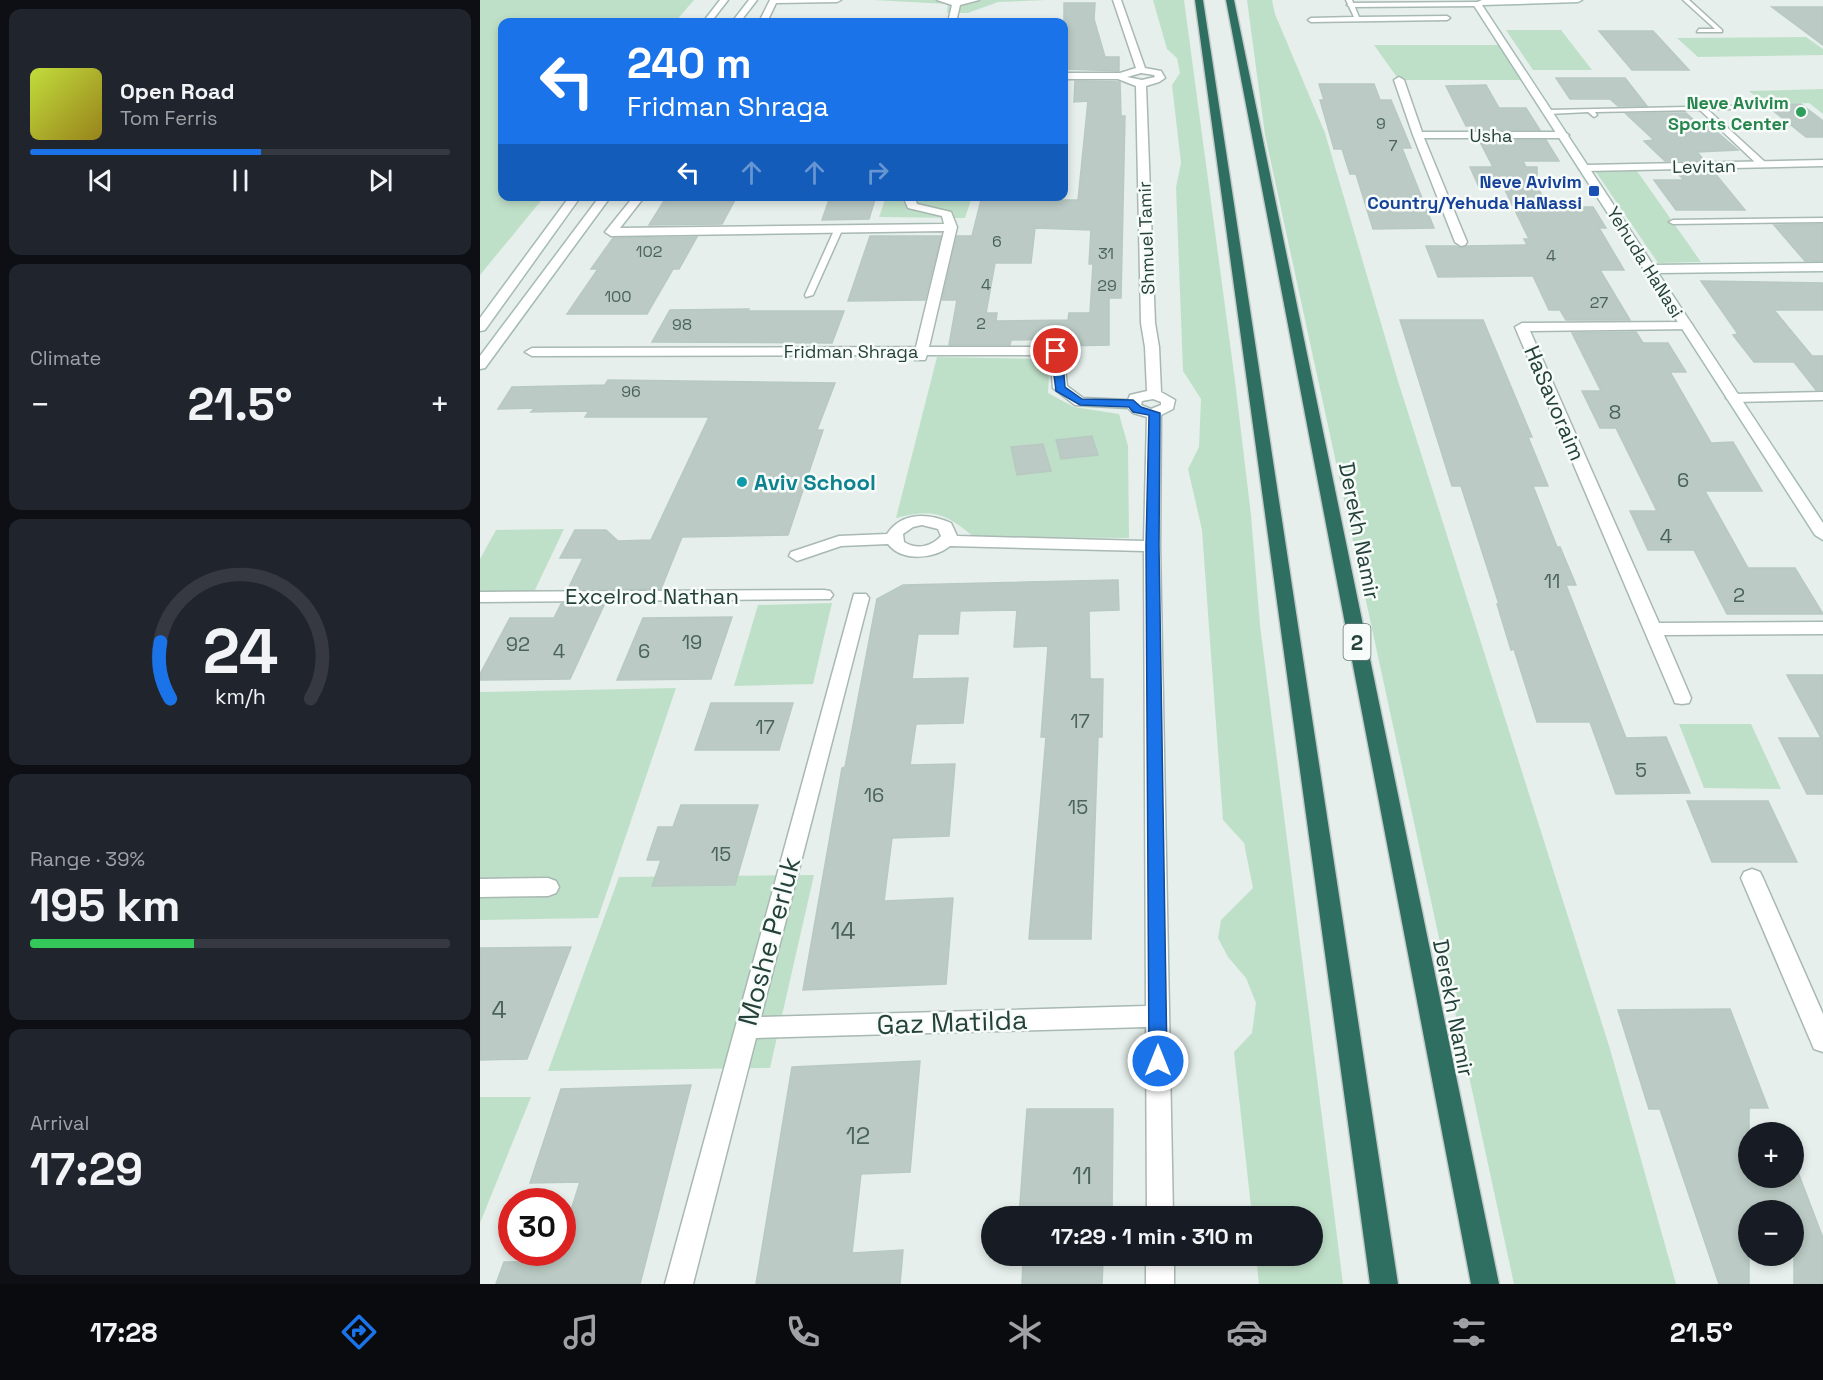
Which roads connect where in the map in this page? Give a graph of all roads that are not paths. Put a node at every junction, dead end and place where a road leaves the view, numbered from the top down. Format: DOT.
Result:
graph roads {
  1 [pos="724,0"];
  2 [pos="753,0"];
  3 [pos="773,0"];
  4 [pos="837,0"];
  5 [pos="941,0"];
  6 [pos="975,0"];
  7 [pos="1117,0"];
  8 [pos="1199,0"];
  9 [pos="1230,0"];
  10 [pos="1511,0"];
  11 [pos="1578,0"];
  12 [pos="1686,0"];
  13 [pos="1350,2"];
  14 [pos="956,3"];
  15 [pos="1477,4"];
  16 [pos="710,18"];
  17 [pos="739,18"];
  18 [pos="765,18"];
  19 [pos="953,18"];
  20 [pos="1447,18"];
  21 [pos="1357,19"];
  22 [pos="1311,20"];
  23 [pos="1699,31"];
  24 [pos="1068,76"];
  25 [pos="1141,76"];
  26 [pos="1399,80"];
  27 [pos="1730,107"];
  28 [pos="1702,108"];
  29 [pos="1549,112"];
  30 [pos="1418,135"];
  31 [pos="1564,135"];
  32 [pos="1823,163"];
  33 [pos="1762,164"];
  34 [pos="1586,168"];
  35 [pos="572,201"];
  36 [pos="602,201"];
  37 [pos="636,201"];
  38 [pos="910,201"];
  39 [pos="1823,220"];
  40 [pos="1673,222"];
  41 [pos="951,227"];
  42 [pos="839,228"];
  43 [pos="1461,242"];
  44 [pos="1823,267"];
  45 [pos="1649,270"];
  46 [pos="809,295"];
  47 [pos="1686,326"];
  48 [pos="480,327"];
  49 [pos="532,352"];
  50 [pos="921,354"];
  51 [pos="480,365"];
  52 [pos="1823,396"];
  53 [pos="1733,398"];
  54 [pos="1154,403"];
  55 [pos="1823,535"];
  56 [pos="894,539"];
  57 [pos="946,541"];
  58 [pos="1152,546"];
  59 [pos="797,556"];
  60 [pos="824,595"];
  61 [pos="480,597"];
  62 [pos="860,598"];
  63 [pos="1823,628"];
  64 [pos="1652,629"];
  65 [pos="1682,698"];
  66 [pos="1752,878"];
  67 [pos="548,887"];
  68 [pos="480,888"];
  69 [pos="1157,1016"];
  70 [pos="747,1028"];
  71 [pos="1823,1041"];
  72 [pos="1160,1206"];
  73 [pos="1160,1266"];
  74 [pos="679,1284"];
  75 [pos="1160,1284"];
  76 [pos="1384,1284"];
  77 [pos="1485,1284"];
  1 -- 16 [label="street"];
  2 -- 17 [label="street"];
  3 -- 4 [label="street"];
  3 -- 18 [label="street"];
  5 -- 14 [label="street"];
  6 -- 14 [label="street"];
  7 -- 25 [label="street, Shmuel Tamir"];
  8 -- 76 [label="highway"];
  9 -- 77 [label="highway, Derekh Namir / 2"];
  10 -- 11 [label="street"];
  10 -- 15 [label="street"];
  12 -- 23 [label="lane"];
  13 -- 15 [label="street"];
  13 -- 21 [label="lane"];
  14 -- 19 [label="street"];
  15 -- 29 [label="street, Yehuda HaNasi"];
  20 -- 21 [label="lane"];
  21 -- 22 [label="lane"];
  24 -- 25 [label="street"];
  25 -- 54 [label="street, Shmuel Tamir"];
  26 -- 30 [label="street"];
  27 -- 28 [label="lane"];
  28 -- 29 [label="lane"];
  28 -- 33 [label="lane"];
  29 -- 31 [label="street, Yehuda HaNasi"];
  30 -- 31 [label="street, Usha"];
  30 -- 43 [label="street"];
  31 -- 34 [label="street, Yehuda HaNasi"];
  32 -- 33 [label="street, Levitan"];
  33 -- 34 [label="street, Levitan"];
  34 -- 45 [label="street, Yehuda HaNasi"];
  35 -- 48 [label="street"];
  36 -- 51 [label="street"];
  37 -- 42 [label="street"];
  38 -- 41 [label="street"];
  39 -- 40 [label="lane"];
  41 -- 42 [label="street"];
  41 -- 50 [label="street"];
  42 -- 46 [label="lane"];
  44 -- 45 [label="street"];
  45 -- 47 [label="street, Yehuda HaNasi"];
  47 -- 53 [label="street, Yehuda HaNasi"];
  47 -- 64 [label="street, HaSavoraim"];
  49 -- 50 [label="street, Fridman Shraga"];
  50 -- 54 [label="street, Fridman Shraga"];
  52 -- 53 [label="street"];
  53 -- 55 [label="street, Yehuda HaNasi"];
  54 -- 58 [label="street, Shmuel Tamir"];
  56 -- 57 [label="street"];
  56 -- 57 [label="street"];
  56 -- 59 [label="street"];
  57 -- 58 [label="street"];
  58 -- 69 [label="street, Shmuel Tamir"];
  60 -- 61 [label="street, Excelrod Nathan"];
  62 -- 70 [label="street, Moshe Perluk"];
  63 -- 64 [label="street"];
  64 -- 65 [label="street, HaSavoraim"];
  66 -- 71 [label="street"];
  67 -- 68 [label="street"];
  69 -- 70 [label="street, Gaz Matilda"];
  69 -- 72 [label="street, Shmuel Tamir"];
  70 -- 74 [label="street, Moshe Perluk"];
  73 -- 75 [label="street"];
}
